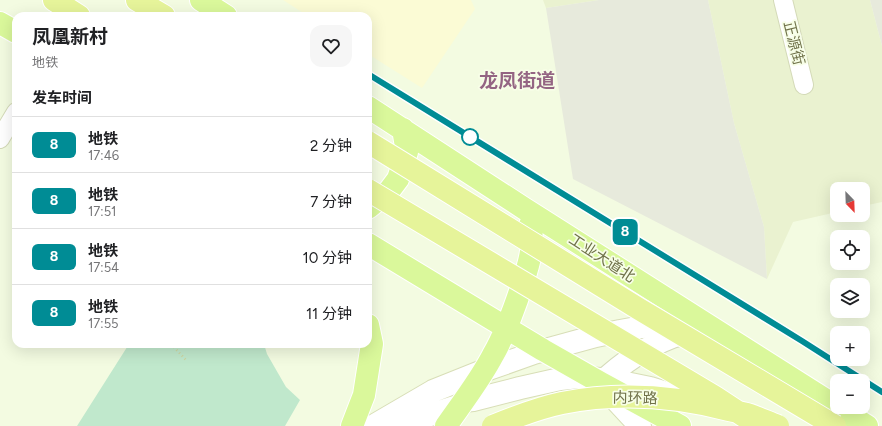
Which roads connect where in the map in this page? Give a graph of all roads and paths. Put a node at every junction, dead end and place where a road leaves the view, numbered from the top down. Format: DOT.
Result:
graph roads {
  1 [pos="54,0"];
  2 [pos="137,0"];
  3 [pos="201,0"];
  4 [pos="783,0"];
  5 [pos="73,12"];
  6 [pos="157,12"];
  7 [pos="220,12"];
  8 [pos="0,22"];
  9 [pos="12,30"];
  10 [pos="804,85"];
  11 [pos="372,110"];
  12 [pos="12,119"];
  13 [pos="403,129"];
  14 [pos="0,139"];
  15 [pos="372,144"];
  16 [pos="372,192"];
  17 [pos="372,205"];
  18 [pos="525,209"];
  19 [pos="372,246"];
  20 [pos="709,326"];
  21 [pos="506,328"];
  22 [pos="175,348"];
  23 [pos="371,348"];
  24 [pos="543,350"];
  25 [pos="186,360"];
  26 [pos="483,371"];
  27 [pos="600,380"];
  28 [pos="830,403"];
  29 [pos="456,412"];
  30 [pos="848,414"];
  31 [pos="352,426"];
  32 [pos="373,426"];
  33 [pos="396,426"];
  34 [pos="493,426"];
  35 [pos="640,426"];
  36 [pos="680,426"];
  37 [pos="746,426"];
  38 [pos="759,426"];
  39 [pos="778,426"];
  40 [pos="835,426"];
  41 [pos="867,426"];
  1 -- 5 [label="highway"];
  2 -- 6 [label="highway"];
  3 -- 7 [label="main road"];
  4 -- 10 [label="lane, 正源街"];
  8 -- 9 [label="main road"];
  11 -- 13 [label="main road, 工业大道北"];
  12 -- 14 [label="lane"];
  13 -- 17 [label="main road"];
  13 -- 18 [label="main road, 工业大道北"];
  15 -- 40 [label="highway, bridge"];
  16 -- 38 [label="highway, bridge"];
  18 -- 20 [label="main road, 工业大道北"];
  18 -- 21 [label="main road"];
  19 -- 21 [label="main road"];
  20 -- 24 [label="main road"];
  20 -- 27 [label="main road"];
  20 -- 28 [label="main road, 工业大道北"];
  21 -- 24 [label="main road"];
  21 -- 26 [label="main road"];
  22 -- 25 [label="path"];
  23 -- 31 [label="main road"];
  24 -- 26 [label="main road"];
  24 -- 27 [label="main road"];
  26 -- 29 [label="main road"];
  26 -- 32 [label="main road"];
  27 -- 29 [label="main road"];
  27 -- 35 [label="main road"];
  27 -- 36 [label="main road"];
  27 -- 37 [label="main road"];
  29 -- 33 [label="main road"];
  30 -- 41 [label="main road, 工业大道北"];
  34 -- 39 [label="highway, 内环路, bridge"];
}
